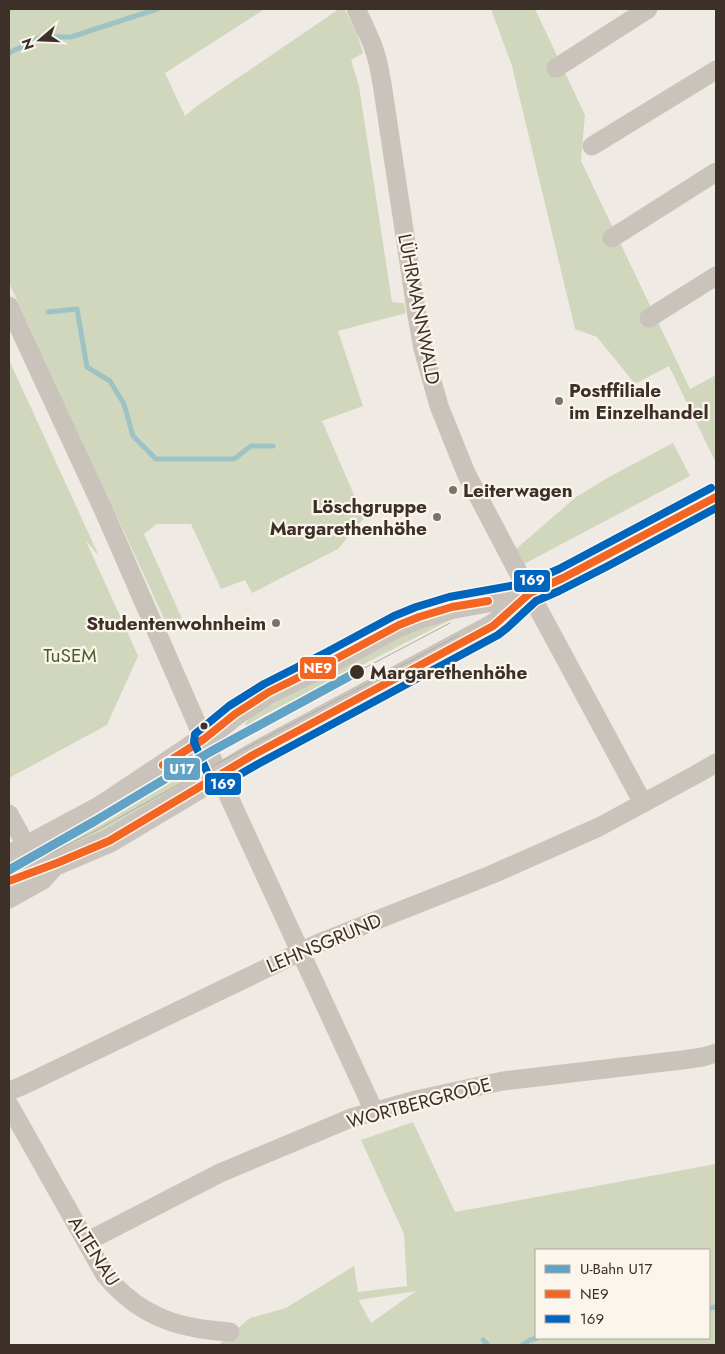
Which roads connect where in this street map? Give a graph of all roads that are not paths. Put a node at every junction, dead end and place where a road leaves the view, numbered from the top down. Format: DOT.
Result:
graph roads {
  1 [pos="356,9"];
  2 [pos="648,9"];
  3 [pos="556,68"];
  4 [pos="716,70"];
  5 [pos="592,146"];
  6 [pos="716,172"];
  7 [pos="612,238"];
  8 [pos="716,276"];
  9 [pos="9,306"];
  10 [pos="649,318"];
  11 [pos="716,497"];
  12 [pos="530,593"];
  13 [pos="204,739"];
  14 [pos="716,763"];
  15 [pos="219,775"];
  16 [pos="643,803"];
  17 [pos="9,814"];
  18 [pos="18,852"];
  19 [pos="57,863"];
  20 [pos="9,881"];
  21 [pos="9,899"];
  22 [pos="300,951"];
  23 [pos="716,1053"];
  24 [pos="9,1091"];
  25 [pos="9,1105"];
  26 [pos="374,1111"];
  27 [pos="86,1242"];
  28 [pos="230,1332"];
  1 -- 12 [label="street, LÜHRMANNWALD"];
  2 -- 3 [label="street"];
  4 -- 5 [label="street"];
  6 -- 7 [label="street"];
  8 -- 10 [label="street"];
  9 -- 13 [label="street"];
  11 -- 12 [label="street"];
  12 -- 13 [label="street"];
  12 -- 15 [label="street"];
  12 -- 16 [label="street"];
  13 -- 15 [label="street"];
  13 -- 18 [label="street"];
  14 -- 16 [label="street, LEHNSGRUND"];
  15 -- 19 [label="street"];
  15 -- 22 [label="street"];
  16 -- 22 [label="street, LEHNSGRUND"];
  17 -- 18 [label="street"];
  19 -- 20 [label="street"];
  19 -- 21 [label="street"];
  22 -- 24 [label="street, LEHNSGRUND"];
  22 -- 26 [label="street"];
  23 -- 26 [label="street, WORTBERGRODE"];
  25 -- 27 [label="street, ALTENAU"];
  26 -- 27 [label="street, WORTBERGRODE"];
  27 -- 28 [label="street, ALTENAU"];
}
